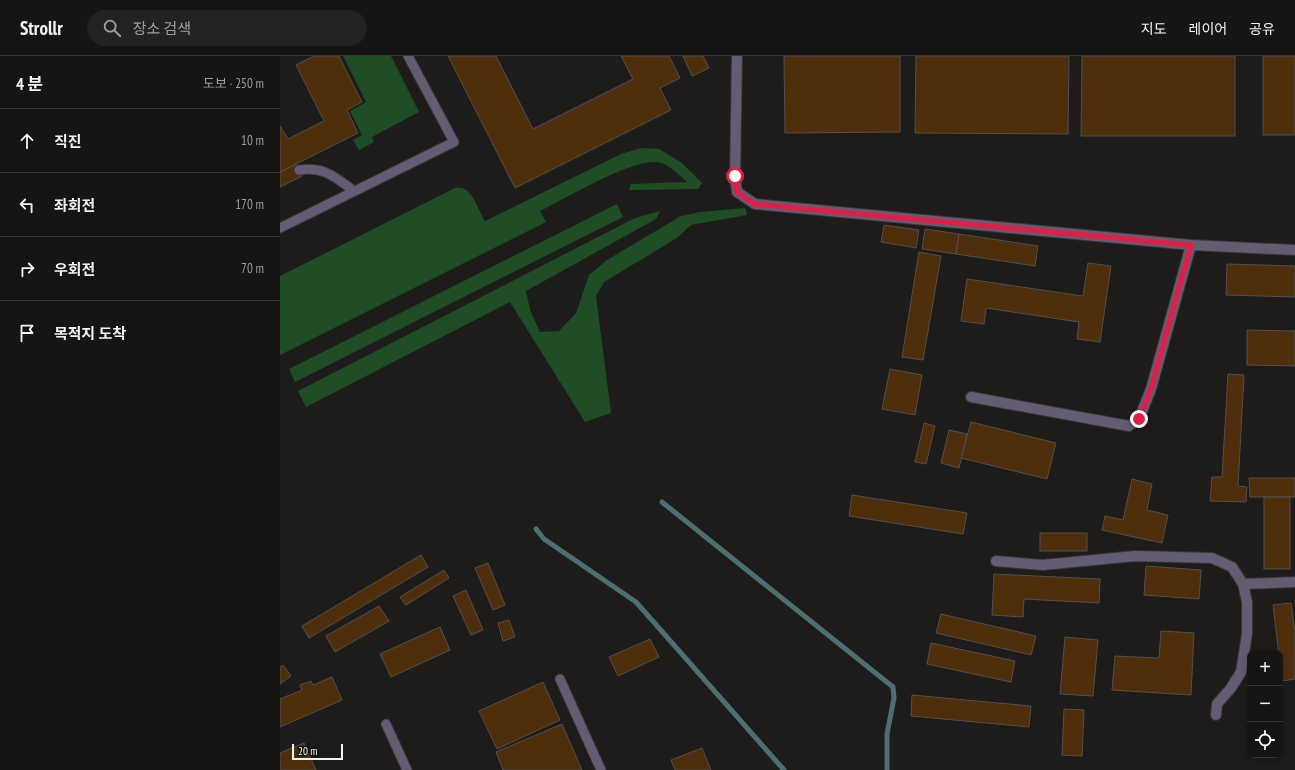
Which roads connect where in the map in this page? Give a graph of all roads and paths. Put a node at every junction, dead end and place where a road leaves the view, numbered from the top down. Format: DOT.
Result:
graph roads {
  1 [pos="408,56"];
  2 [pos="737,56"];
  3 [pos="299,170"];
  4 [pos="354,191"];
  5 [pos="280,228"];
  6 [pos="1191,245"];
  7 [pos="1295,250"];
  8 [pos="971,397"];
  9 [pos="996,561"];
  10 [pos="1295,582"];
  11 [pos="1243,584"];
  12 [pos="560,679"];
  13 [pos="1216,715"];
  14 [pos="386,724"];
  15 [pos="407,770"];
  16 [pos="601,770"];
  1 -- 4 [label="lane"];
  2 -- 6 [label="street"];
  3 -- 4 [label="lane"];
  4 -- 5 [label="lane"];
  6 -- 7 [label="street"];
  6 -- 8 [label="street"];
  9 -- 11 [label="street"];
  10 -- 11 [label="street"];
  11 -- 13 [label="street"];
  12 -- 16 [label="lane"];
  14 -- 15 [label="lane"];
}
